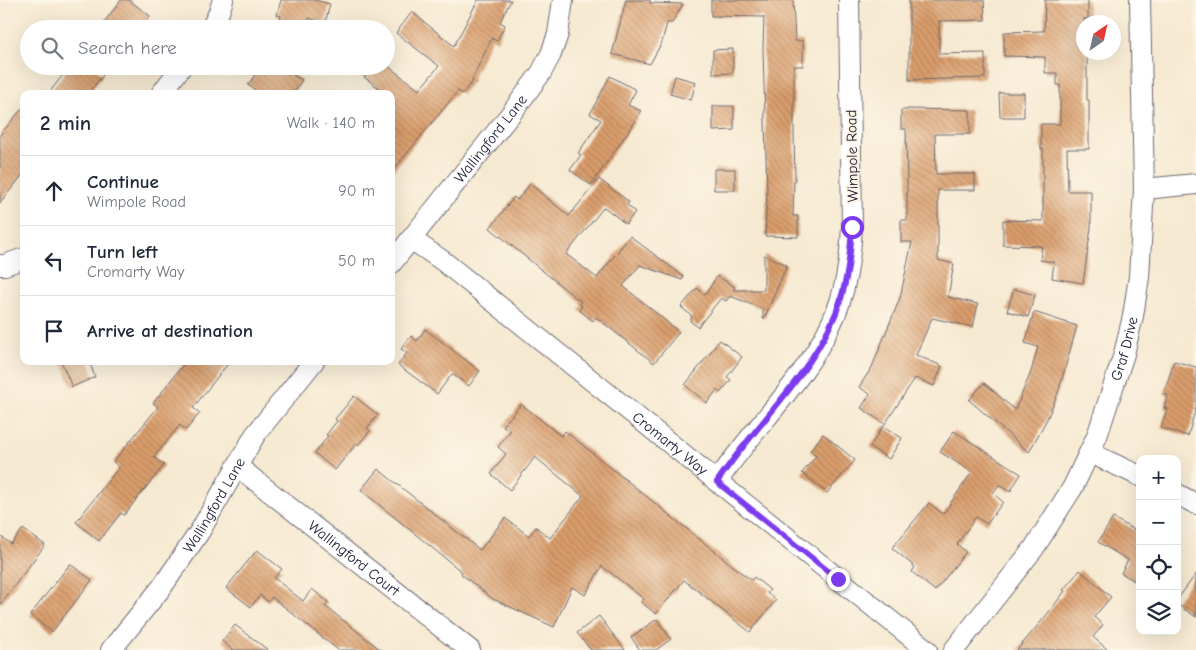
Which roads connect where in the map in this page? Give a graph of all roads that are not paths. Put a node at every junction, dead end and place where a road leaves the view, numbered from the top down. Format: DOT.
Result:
graph roads {
  1 [pos="223,0"];
  2 [pos="563,0"];
  3 [pos="849,0"];
  4 [pos="1140,0"];
  5 [pos="216,20"];
  6 [pos="175,75"];
  7 [pos="164,90"];
  8 [pos="1196,184"];
  9 [pos="1144,189"];
  10 [pos="411,239"];
  11 [pos="20,259"];
  12 [pos="395,259"];
  13 [pos="0,265"];
  14 [pos="311,365"];
  15 [pos="1090,453"];
  16 [pos="237,466"];
  17 [pos="1136,474"];
  18 [pos="717,482"];
  19 [pos="1181,496"];
  20 [pos="1196,504"];
  21 [pos="111,650"];
  22 [pos="470,650"];
  23 [pos="927,650"];
  24 [pos="954,650"];
  1 -- 5 [label="street"];
  2 -- 10 [label="street, Wallingford Lane"];
  3 -- 18 [label="street, Wimpole Road"];
  4 -- 9 [label="street, Graf Drive"];
  6 -- 7 [label="street"];
  8 -- 9 [label="street"];
  9 -- 15 [label="street, Graf Drive"];
  10 -- 12 [label="street, Wallingford Lane"];
  10 -- 18 [label="street, Cromarty Way"];
  11 -- 13 [label="street"];
  14 -- 16 [label="street, Wallingford Lane"];
  15 -- 17 [label="street"];
  15 -- 24 [label="street, Graf Drive"];
  16 -- 21 [label="street, Wallingford Lane"];
  16 -- 22 [label="street, Wallingford Court"];
  18 -- 23 [label="street, Cromarty Way"];
  19 -- 20 [label="street"];
}
